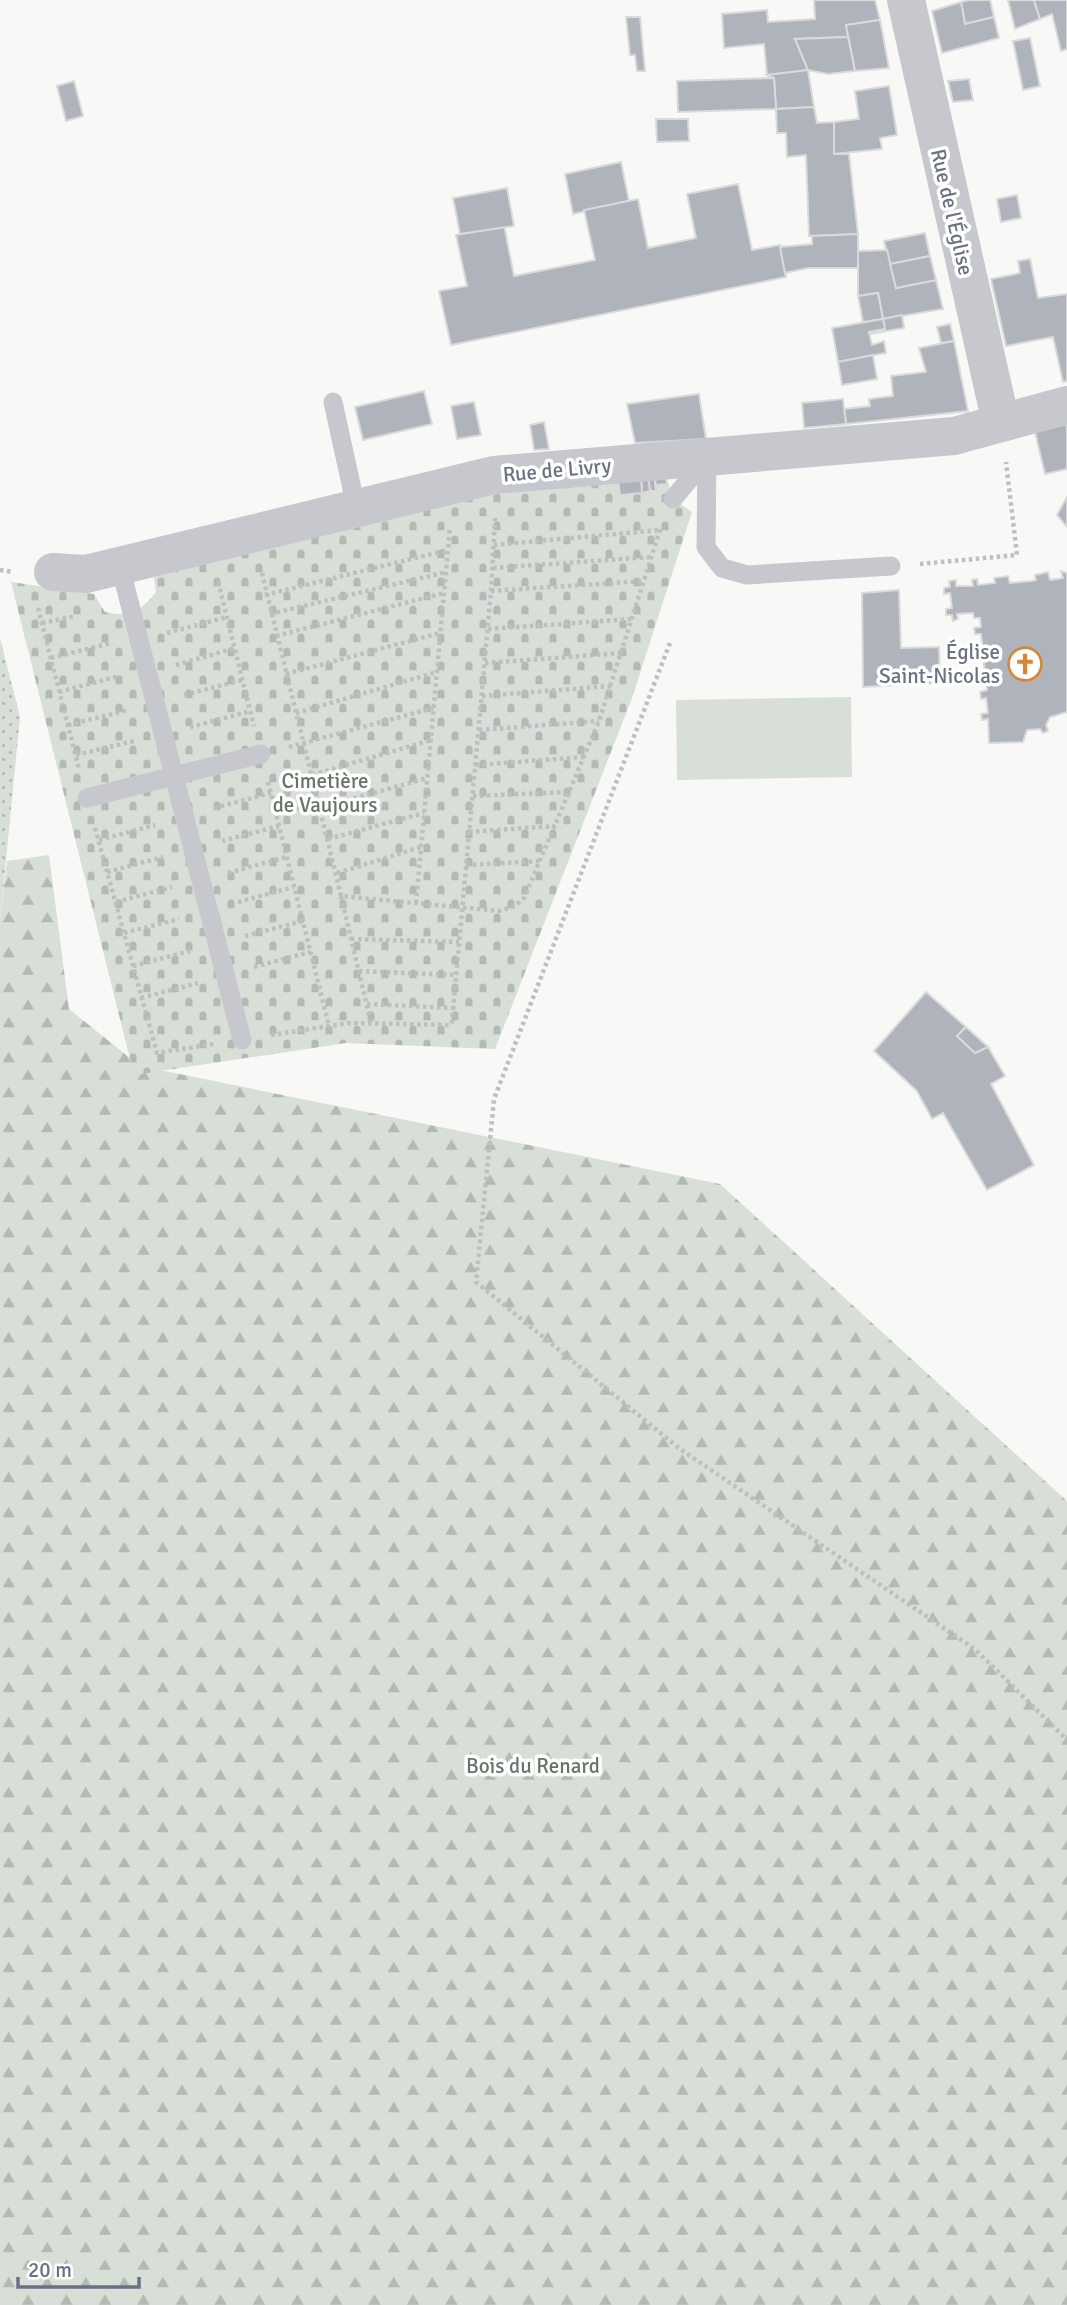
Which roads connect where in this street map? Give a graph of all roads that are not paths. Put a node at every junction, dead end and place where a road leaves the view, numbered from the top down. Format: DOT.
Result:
graph roads {
  1 [pos="906,0"];
  2 [pos="332,402"];
  3 [pos="1067,405"];
  4 [pos="1001,423"];
  5 [pos="707,458"];
  6 [pos="673,499"];
  7 [pos="356,506"];
  8 [pos="120,566"];
  9 [pos="891,566"];
  10 [pos="45,587"];
  11 [pos="261,754"];
  12 [pos="174,776"];
  13 [pos="87,798"];
  14 [pos="242,1040"];
  1 -- 4 [label="street, Rue de l'Église"];
  2 -- 7 [label="lane"];
  3 -- 4 [label="street, Rue de Livry"];
  4 -- 5 [label="street, Rue de Livry"];
  5 -- 6 [label="lane"];
  5 -- 7 [label="street, Rue de Livry"];
  5 -- 9 [label="lane"];
  7 -- 8 [label="street, Rue de Livry"];
  8 -- 10 [label="street, Rue de Livry"];
  8 -- 12 [label="lane"];
  11 -- 12 [label="lane"];
  12 -- 13 [label="lane"];
  12 -- 14 [label="lane"];
}
